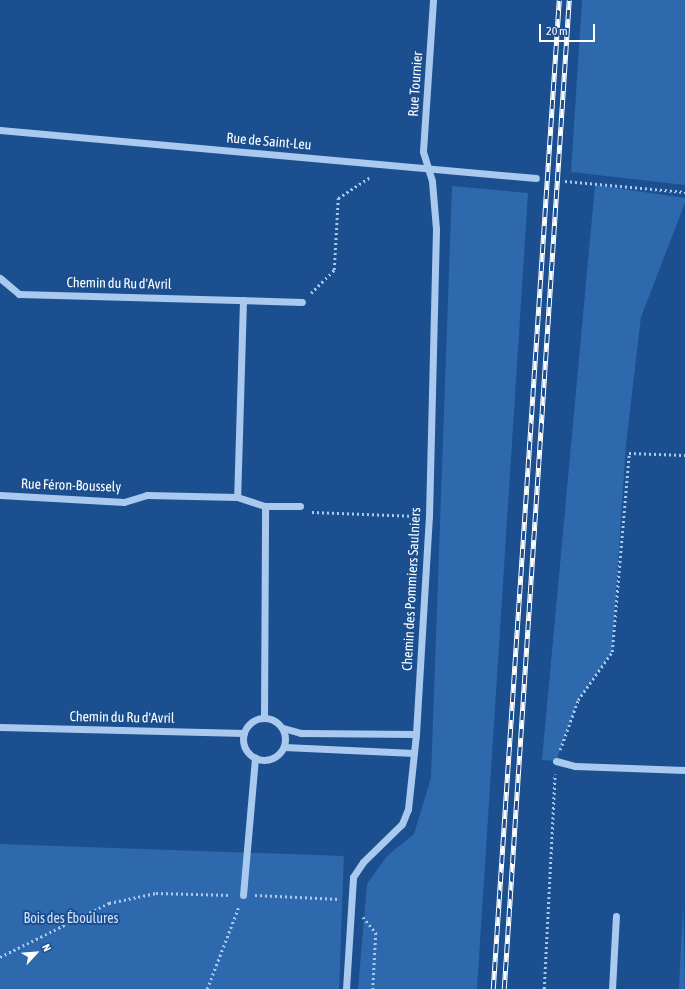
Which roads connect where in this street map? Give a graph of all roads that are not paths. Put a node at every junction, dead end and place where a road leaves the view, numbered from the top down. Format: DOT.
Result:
graph roads {
  1 [pos="433,0"];
  2 [pos="0,130"];
  3 [pos="427,169"];
  4 [pos="536,178"];
  5 [pos="0,278"];
  6 [pos="243,300"];
  7 [pos="302,302"];
  8 [pos="0,496"];
  9 [pos="237,497"];
  10 [pos="265,506"];
  11 [pos="300,506"];
  12 [pos="264,718"];
  13 [pos="0,727"];
  14 [pos="283,728"];
  15 [pos="244,733"];
  16 [pos="416,734"];
  17 [pos="284,747"];
  18 [pos="414,753"];
  19 [pos="255,758"];
  20 [pos="556,761"];
  21 [pos="685,770"];
  22 [pos="243,895"];
  23 [pos="616,916"];
  24 [pos="346,989"];
  25 [pos="612,989"];
  1 -- 3 [label="street, Rue Tournier"];
  2 -- 3 [label="street, Rue de Saint-Leu"];
  3 -- 4 [label="street, Rue de Saint-Leu"];
  3 -- 16 [label="street, Chemin des Pommiers Saulniers"];
  5 -- 6 [label="street, Chemin du Ru d'Avril"];
  6 -- 7 [label="street, Chemin du Ru d'Avril"];
  6 -- 9 [label="street"];
  8 -- 9 [label="street, Rue Féron-Boussely"];
  9 -- 10 [label="street"];
  10 -- 11 [label="street"];
  10 -- 12 [label="street"];
  12 -- 14 [label="street"];
  12 -- 15 [label="street"];
  13 -- 15 [label="street, Chemin du Ru d'Avril"];
  14 -- 16 [label="street"];
  14 -- 17 [label="street"];
  15 -- 19 [label="street"];
  16 -- 18 [label="street, Chemin des Pommiers Saulniers"];
  17 -- 18 [label="street"];
  17 -- 19 [label="street"];
  18 -- 24 [label="street, Chemin des Pommiers Saulniers"];
  19 -- 22 [label="street"];
  20 -- 21 [label="street"];
  23 -- 25 [label="street"];
}
